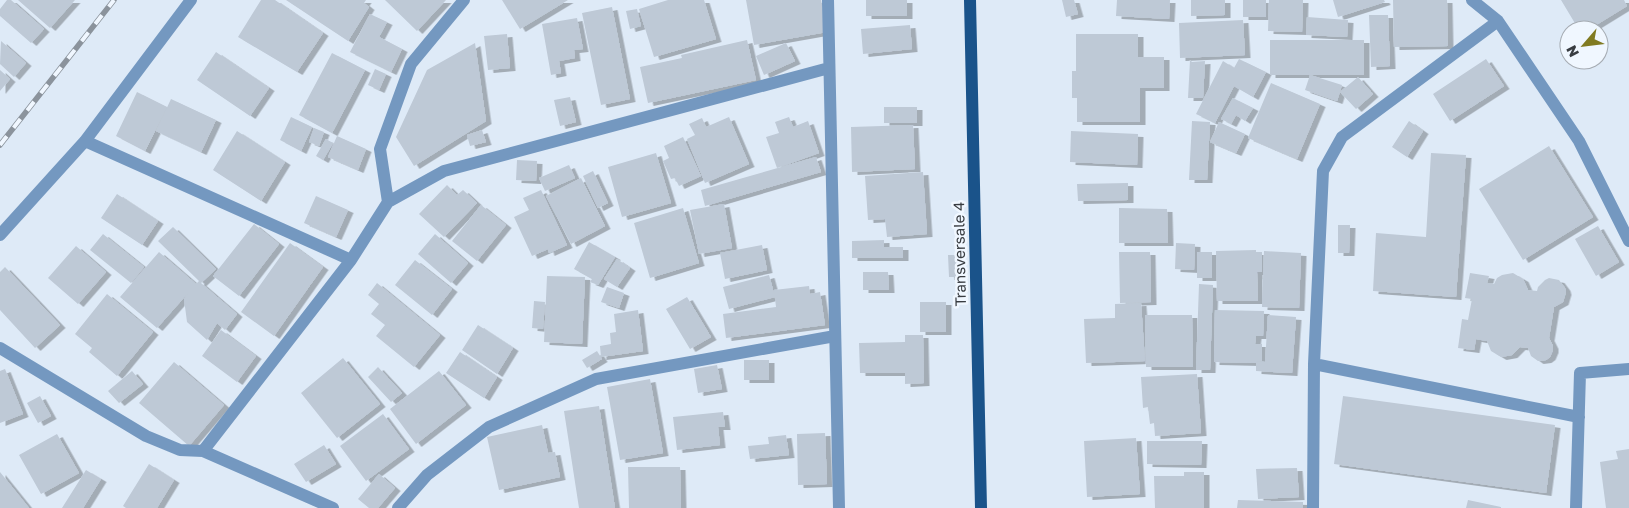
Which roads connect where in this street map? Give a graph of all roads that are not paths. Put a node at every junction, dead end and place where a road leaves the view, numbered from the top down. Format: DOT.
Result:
graph roads {
  1 [pos="191,0"];
  2 [pos="464,0"];
  3 [pos="828,0"];
  4 [pos="970,0"];
  5 [pos="1472,0"];
  6 [pos="1498,21"];
  7 [pos="829,68"];
  8 [pos="85,141"];
  9 [pos="388,202"];
  10 [pos="0,235"];
  11 [pos="1629,241"];
  12 [pos="351,260"];
  13 [pos="835,336"];
  14 [pos="0,348"];
  15 [pos="1314,364"];
  16 [pos="1629,369"];
  17 [pos="1579,417"];
  18 [pos="203,451"];
  19 [pos="333,508"];
  20 [pos="398,508"];
  21 [pos="839,508"];
  22 [pos="981,508"];
  23 [pos="1313,508"];
  24 [pos="1576,508"];
  1 -- 8 [label="street"];
  2 -- 9 [label="street"];
  3 -- 7 [label="street"];
  4 -- 22 [label="main road, Transversale 4"];
  5 -- 6 [label="street"];
  6 -- 11 [label="street"];
  6 -- 15 [label="street"];
  7 -- 9 [label="street"];
  7 -- 13 [label="street"];
  8 -- 10 [label="street"];
  8 -- 12 [label="street"];
  9 -- 12 [label="street"];
  12 -- 18 [label="street"];
  13 -- 20 [label="street"];
  13 -- 21 [label="street"];
  14 -- 18 [label="street"];
  15 -- 17 [label="street"];
  15 -- 23 [label="street"];
  16 -- 17 [label="street"];
  17 -- 24 [label="street"];
  18 -- 19 [label="street"];
}
